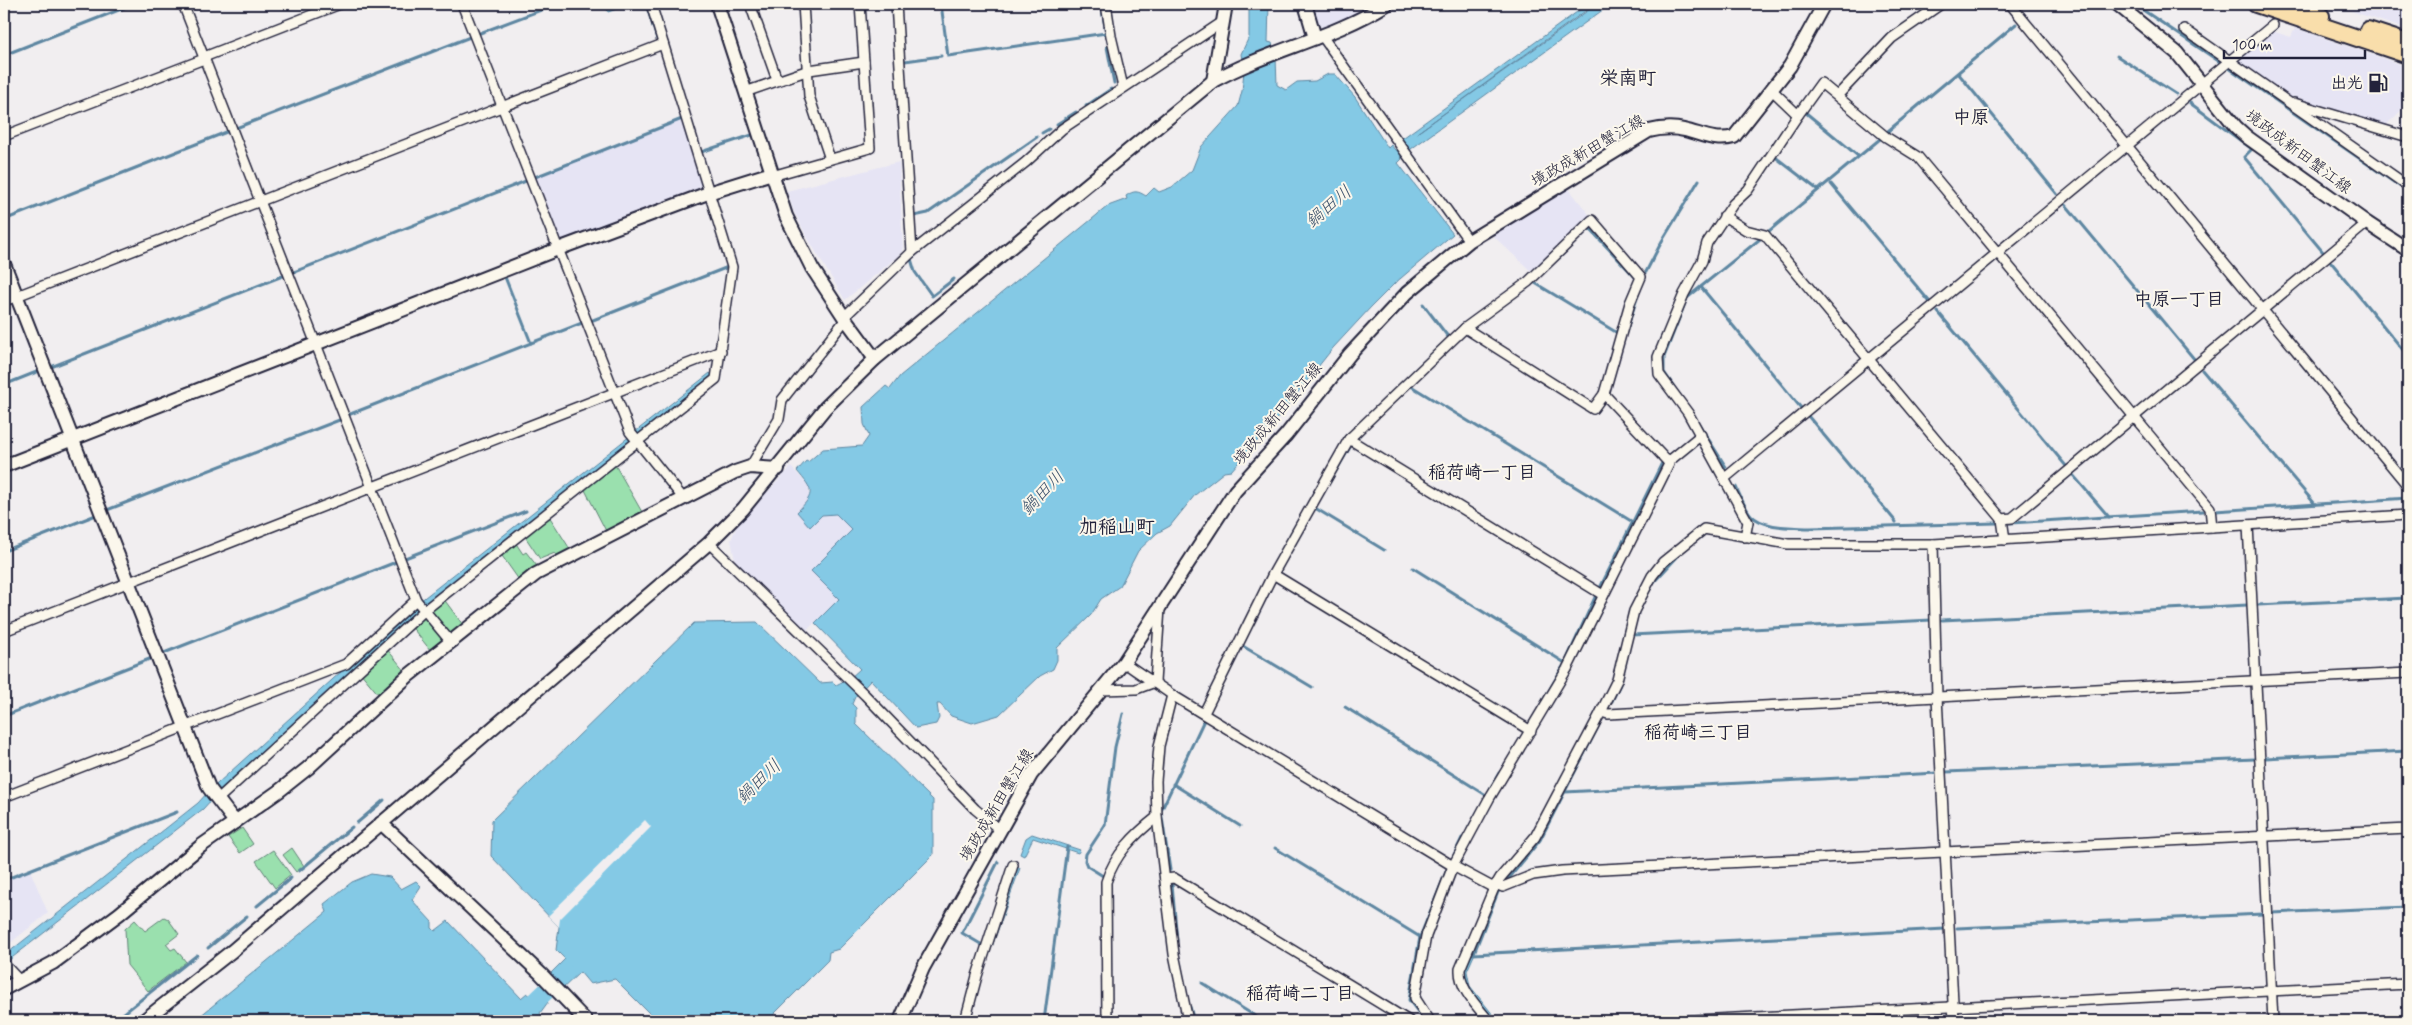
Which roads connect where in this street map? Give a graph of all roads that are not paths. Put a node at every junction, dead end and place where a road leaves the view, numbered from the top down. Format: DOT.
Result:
graph roads {
  1 [pos="183,4"];
  2 [pos="340,4"];
  3 [pos="462,4"];
  4 [pos="651,4"];
  5 [pos="717,4"];
  6 [pos="750,4"];
  7 [pos="803,4"];
  8 [pos="860,4"];
  9 [pos="896,4"];
  10 [pos="1106,4"];
  11 [pos="1226,4"];
  12 [pos="1305,4"];
  13 [pos="1387,4"];
  14 [pos="1824,4"];
  15 [pos="1941,4"];
  16 [pos="2010,4"];
  17 [pos="2117,4"];
  18 [pos="2256,4"];
  19 [pos="2290,4"];
  20 [pos="1224,21"];
  21 [pos="2273,25"];
  22 [pos="2184,29"];
  23 [pos="1319,37"];
  24 [pos="2408,43"];
  25 [pos="663,44"];
  26 [pos="2408,55"];
  27 [pos="204,58"];
  28 [pos="2229,61"];
  29 [pos="864,62"];
  30 [pos="809,70"];
  31 [pos="777,80"];
  32 [pos="1213,80"];
  33 [pos="2201,84"];
  34 [pos="1123,87"];
  35 [pos="1772,90"];
  36 [pos="745,92"];
  37 [pos="1838,95"];
  38 [pos="2286,101"];
  39 [pos="503,106"];
  40 [pos="1798,115"];
  41 [pos="4,136"];
  42 [pos="2408,136"];
  43 [pos="2127,146"];
  44 [pos="830,159"];
  45 [pos="772,174"];
  46 [pos="2408,186"];
  47 [pos="707,193"];
  48 [pos="260,200"];
  49 [pos="1724,216"];
  50 [pos="2367,223"];
  51 [pos="1469,241"];
  52 [pos="558,249"];
  53 [pos="2408,250"];
  54 [pos="912,252"];
  55 [pos="1998,254"];
  56 [pos="4,264"];
  57 [pos="16,296"];
  58 [pos="4,301"];
  59 [pos="2263,309"];
  60 [pos="845,318"];
  61 [pos="1465,328"];
  62 [pos="317,344"];
  63 [pos="721,351"];
  64 [pos="1869,358"];
  65 [pos="875,360"];
  66 [pos="615,393"];
  67 [pos="1604,394"];
  68 [pos="2135,416"];
  69 [pos="1701,435"];
  70 [pos="634,438"];
  71 [pos="73,439"];
  72 [pos="1348,439"];
  73 [pos="1668,462"];
  74 [pos="4,466"];
  75 [pos="750,467"];
  76 [pos="778,468"];
  77 [pos="1725,478"];
  78 [pos="2408,486"];
  79 [pos="372,487"];
  80 [pos="682,498"];
  81 [pos="2408,515"];
  82 [pos="2002,519"];
  83 [pos="2248,525"];
  84 [pos="2212,527"];
  85 [pos="1745,537"];
  86 [pos="2005,540"];
  87 [pos="709,543"];
  88 [pos="1933,544"];
  89 [pos="1273,574"];
  90 [pos="129,583"];
  91 [pos="1603,595"];
  92 [pos="416,600"];
  93 [pos="1161,606"];
  94 [pos="424,609"];
  95 [pos="4,631"];
  96 [pos="450,640"];
  97 [pos="1124,662"];
  98 [pos="2408,673"];
  99 [pos="2256,681"];
  100 [pos="1155,682"];
  101 [pos="1101,690"];
  102 [pos="1172,695"];
  103 [pos="1937,697"];
  104 [pos="1601,712"];
  105 [pos="1204,713"];
  106 [pos="185,726"];
  107 [pos="1531,732"];
  108 [pos="214,794"];
  109 [pos="4,796"];
  110 [pos="1157,817"];
  111 [pos="235,822"];
  112 [pos="381,823"];
  113 [pos="999,829"];
  114 [pos="2408,829"];
  115 [pos="2264,836"];
  116 [pos="1946,851"];
  117 [pos="1013,866"];
  118 [pos="1453,866"];
  119 [pos="1165,879"];
  120 [pos="1498,887"];
  121 [pos="4,965"];
  122 [pos="20,981"];
  123 [pos="2408,984"];
  124 [pos="4,989"];
  125 [pos="2271,991"];
  126 [pos="1953,1006"];
  127 [pos="143,1021"];
  128 [pos="586,1021"];
  129 [pos="900,1021"];
  130 [pos="965,1021"];
  131 [pos="1107,1021"];
  132 [pos="1188,1021"];
  133 [pos="1408,1021"];
  134 [pos="1430,1021"];
  135 [pos="1488,1021"];
  136 [pos="1675,1021"];
  137 [pos="1954,1021"];
  138 [pos="2273,1021"];
  1 -- 27 [label="street"];
  2 -- 27 [label="street"];
  3 -- 39 [label="street"];
  4 -- 25 [label="street"];
  5 -- 36 [label="street"];
  6 -- 31 [label="street"];
  7 -- 30 [label="street"];
  8 -- 29 [label="street"];
  9 -- 54 [label="street"];
  10 -- 34 [label="street"];
  11 -- 20 [label="street"];
  12 -- 23 [label="street"];
  13 -- 23 [label="street"];
  14 -- 35 [label="street, 境政成新田蟹江線"];
  15 -- 37 [label="street"];
  16 -- 43 [label="street"];
  17 -- 33 [label="street, 境政成新田蟹江線"];
  18 -- 26 [label="highway"];
  19 -- 24 [label="highway"];
  20 -- 32 [label="street"];
  20 -- 34 [label="street"];
  21 -- 28 [label="street"];
  22 -- 28 [label="street"];
  23 -- 32 [label="street"];
  23 -- 51 [label="street"];
  25 -- 39 [label="street"];
  25 -- 47 [label="street"];
  27 -- 41 [label="street"];
  27 -- 48 [label="street"];
  28 -- 33 [label="street"];
  28 -- 38 [label="street"];
  29 -- 30 [label="street"];
  29 -- 44 [label="street"];
  30 -- 31 [label="street"];
  30 -- 44 [label="street"];
  31 -- 36 [label="street"];
  32 -- 65 [label="street"];
  33 -- 43 [label="street"];
  33 -- 50 [label="street, 境政成新田蟹江線"];
  34 -- 54 [label="street"];
  35 -- 40 [label="street"];
  35 -- 51 [label="street, 境政成新田蟹江線"];
  36 -- 45 [label="street"];
  37 -- 40 [label="street"];
  37 -- 55 [label="street"];
  38 -- 42 [label="street"];
  38 -- 46 [label="street"];
  39 -- 48 [label="street"];
  39 -- 52 [label="street"];
  40 -- 49 [label="street"];
  43 -- 55 [label="street"];
  43 -- 59 [label="street"];
  44 -- 45 [label="street"];
  45 -- 47 [label="street"];
  45 -- 60 [label="street"];
  47 -- 52 [label="street"];
  47 -- 63 [label="street"];
  48 -- 57 [label="street"];
  48 -- 62 [label="street"];
  49 -- 64 [label="street"];
  49 -- 69 [label="street"];
  50 -- 53 [label="street, 境政成新田蟹江線"];
  50 -- 59 [label="street"];
  51 -- 93 [label="street, 境政成新田蟹江線"];
  52 -- 62 [label="street"];
  52 -- 66 [label="street"];
  54 -- 60 [label="street"];
  55 -- 64 [label="street"];
  55 -- 68 [label="street"];
  56 -- 57 [label="street"];
  57 -- 58 [label="street"];
  57 -- 71 [label="street"];
  59 -- 68 [label="street"];
  59 -- 78 [label="street"];
  60 -- 65 [label="street"];
  60 -- 75 [label="street"];
  61 -- 67 [label="street"];
  61 -- 67 [label="street"];
  61 -- 72 [label="street"];
  62 -- 71 [label="street"];
  62 -- 79 [label="street"];
  63 -- 66 [label="street"];
  63 -- 70 [label="street"];
  64 -- 77 [label="street"];
  64 -- 82 [label="street"];
  65 -- 76 [label="street"];
  66 -- 70 [label="street"];
  66 -- 79 [label="street"];
  67 -- 73 [label="street"];
  68 -- 82 [label="street"];
  68 -- 84 [label="street"];
  69 -- 73 [label="street"];
  69 -- 77 [label="street"];
  70 -- 80 [label="street"];
  70 -- 94 [label="street"];
  71 -- 74 [label="street"];
  71 -- 90 [label="street"];
  72 -- 89 [label="street"];
  72 -- 91 [label="street"];
  73 -- 91 [label="street"];
  75 -- 76 [label="street"];
  75 -- 80 [label="street"];
  76 -- 87 [label="street"];
  77 -- 85 [label="street"];
  79 -- 90 [label="street"];
  79 -- 92 [label="street"];
  80 -- 96 [label="street"];
  81 -- 83 [label="street"];
  82 -- 86 [label="street"];
  83 -- 84 [label="street"];
  83 -- 99 [label="street"];
  84 -- 86 [label="street"];
  85 -- 88 [label="street"];
  85 -- 104 [label="street"];
  86 -- 88 [label="street"];
  87 -- 112 [label="street"];
  87 -- 113 [label="street"];
  88 -- 103 [label="street"];
  89 -- 105 [label="street"];
  89 -- 107 [label="street"];
  90 -- 95 [label="street"];
  90 -- 106 [label="street"];
  91 -- 107 [label="street"];
  92 -- 94 [label="street"];
  92 -- 106 [label="street"];
  93 -- 97 [label="street, 境政成新田蟹江線"];
  93 -- 100 [label="street"];
  94 -- 96 [label="street"];
  94 -- 108 [label="street"];
  96 -- 111 [label="street"];
  97 -- 100 [label="street"];
  97 -- 101 [label="street, 境政成新田蟹江線"];
  98 -- 99 [label="street"];
  99 -- 103 [label="street"];
  99 -- 115 [label="street"];
  100 -- 101 [label="street"];
  100 -- 102 [label="street"];
  101 -- 113 [label="street, 境政成新田蟹江線"];
  102 -- 105 [label="street"];
  102 -- 110 [label="street"];
  103 -- 104 [label="street"];
  103 -- 116 [label="street"];
  104 -- 120 [label="street"];
  105 -- 118 [label="street"];
  106 -- 108 [label="street"];
  106 -- 109 [label="street"];
  107 -- 118 [label="street"];
  108 -- 111 [label="street"];
  110 -- 119 [label="street"];
  110 -- 131 [label="street"];
  111 -- 122 [label="street"];
  112 -- 127 [label="street"];
  112 -- 128 [label="street"];
  113 -- 129 [label="street, 境政成新田蟹江線"];
  114 -- 115 [label="street"];
  115 -- 116 [label="street"];
  115 -- 125 [label="street"];
  116 -- 120 [label="street"];
  116 -- 126 [label="street"];
  117 -- 130 [label="street"];
  118 -- 120 [label="street"];
  118 -- 134 [label="street"];
  119 -- 132 [label="street"];
  119 -- 133 [label="street"];
  120 -- 135 [label="street"];
  121 -- 122 [label="street"];
  122 -- 124 [label="street"];
  123 -- 125 [label="street"];
  125 -- 126 [label="street"];
  125 -- 138 [label="street"];
  126 -- 136 [label="street"];
  126 -- 137 [label="street"];
}
